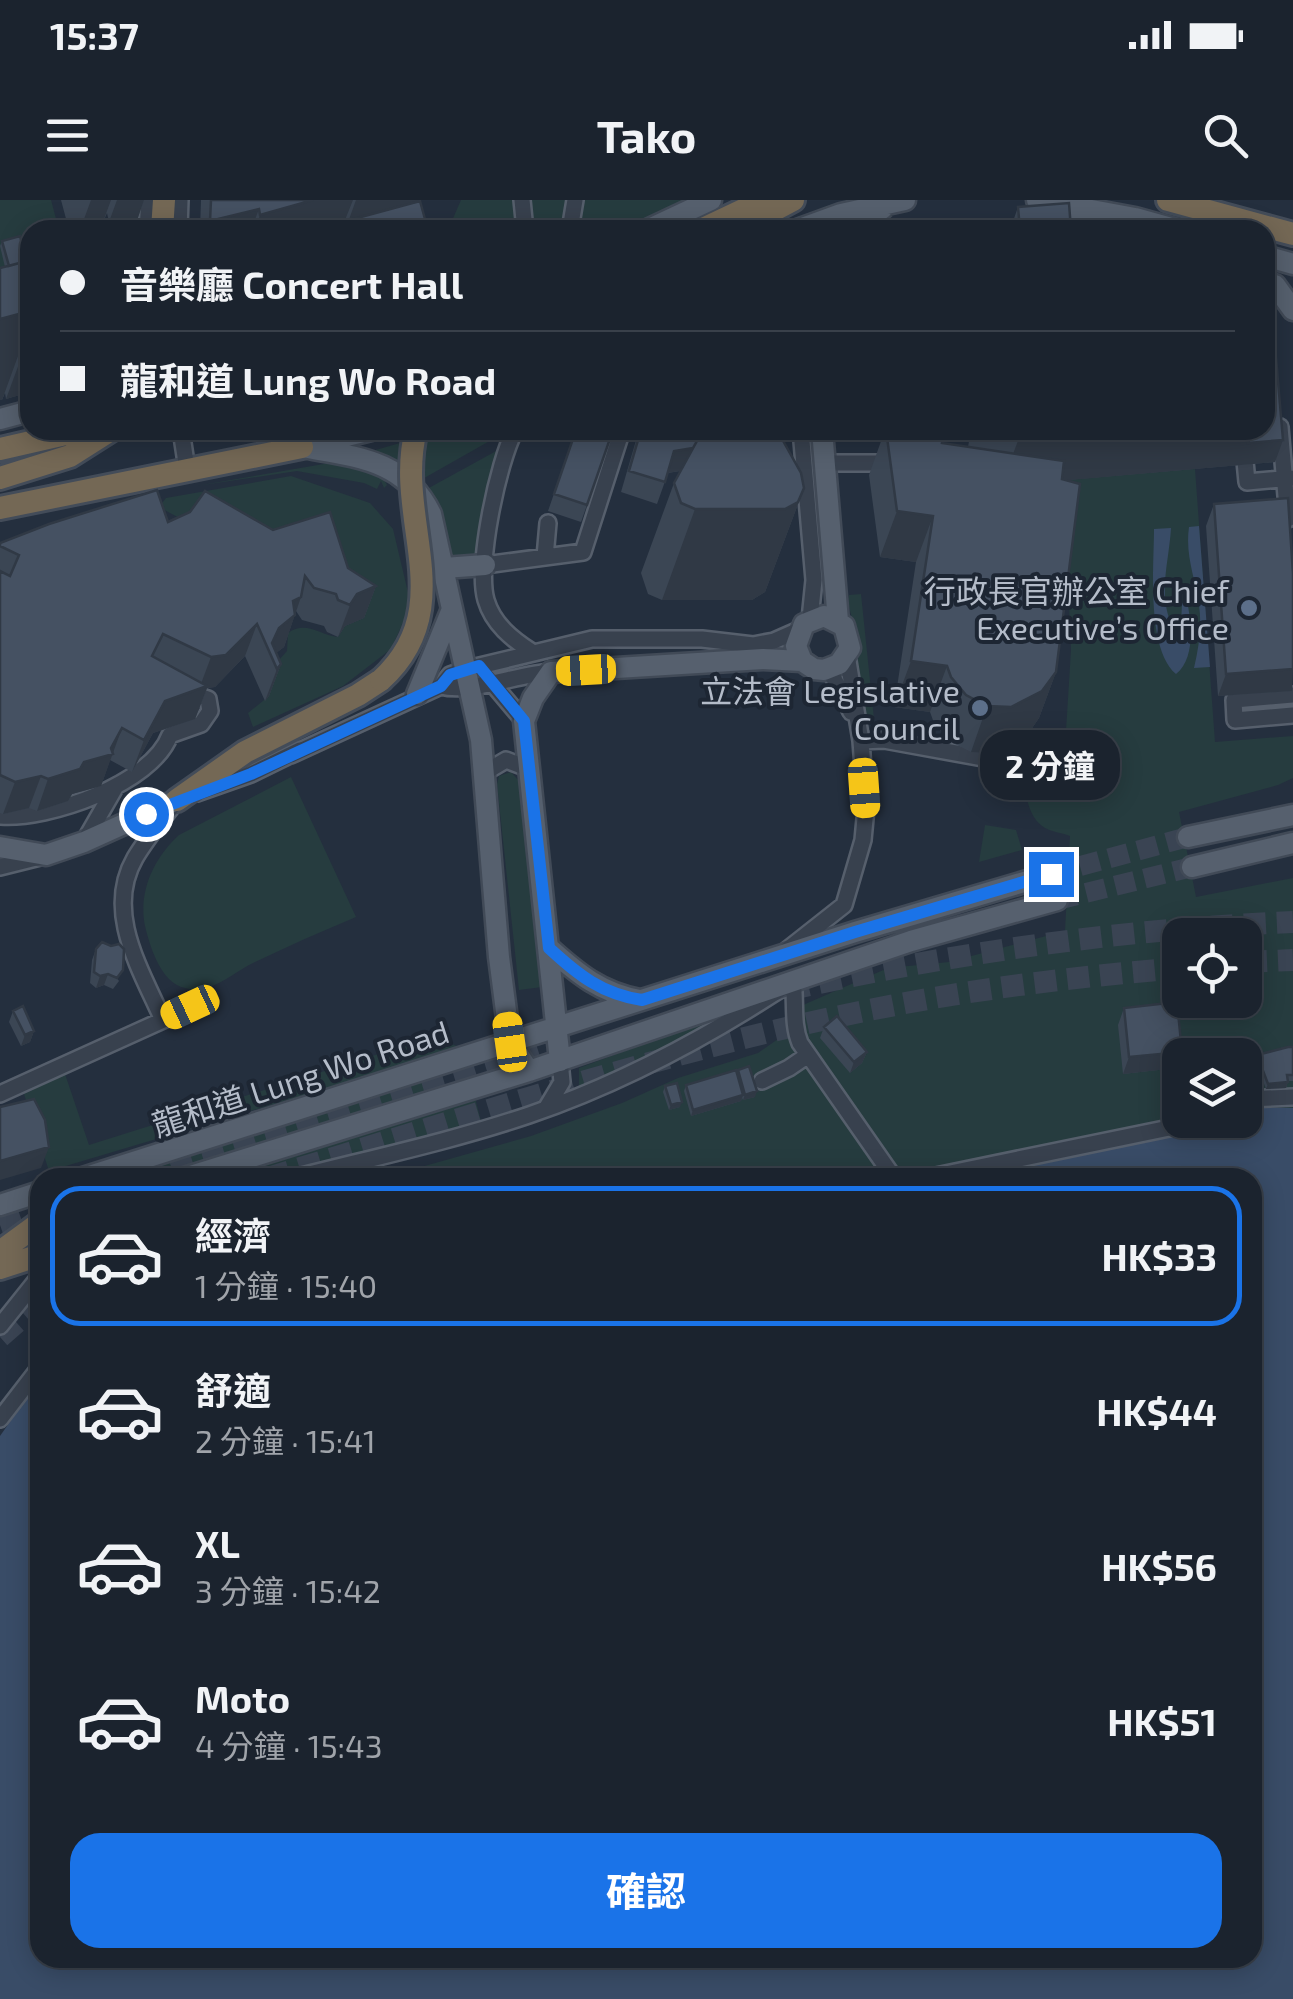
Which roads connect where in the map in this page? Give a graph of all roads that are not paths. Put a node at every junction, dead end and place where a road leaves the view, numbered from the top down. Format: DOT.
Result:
graph roads {
  1 [pos="711,200"];
  2 [pos="764,200"];
  3 [pos="793,200"];
  4 [pos="1026,200"];
  5 [pos="1038,200"];
  6 [pos="1168,200"];
  7 [pos="897,202"];
  8 [pos="668,220"];
  9 [pos="722,220"];
  10 [pos="754,220"];
  11 [pos="824,220"];
  12 [pos="869,220"];
  13 [pos="1081,220"];
  14 [pos="1142,220"];
  15 [pos="1242,220"];
  16 [pos="1278,286"];
  17 [pos="1293,310"];
  18 [pos="1279,419"];
  19 [pos="39,440"];
  20 [pos="95,440"];
  21 [pos="183,440"];
  22 [pos="330,440"];
  23 [pos="414,440"];
  24 [pos="511,440"];
  25 [pos="619,440"];
  26 [pos="801,440"];
  27 [pos="823,440"];
  28 [pos="1243,440"];
  29 [pos="302,447"];
  30 [pos="0,449"];
  31 [pos="825,463"];
  32 [pos="901,466"];
  33 [pos="187,469"];
  34 [pos="0,478"];
  35 [pos="1289,478"];
  36 [pos="0,508"];
  37 [pos="548,524"];
  38 [pos="1290,538"];
  39 [pos="545,557"];
  40 [pos="485,564"];
  41 [pos="444,568"];
  42 [pos="452,609"];
  43 [pos="838,621"];
  44 [pos="804,624"];
  45 [pos="532,652"];
  46 [pos="847,656"];
  47 [pos="802,661"];
  48 [pos="829,670"];
  49 [pos="551,672"];
  50 [pos="477,676"];
  51 [pos="441,686"];
  52 [pos="177,688"];
  53 [pos="417,694"];
  54 [pos="1293,696"];
  55 [pos="384,712"];
  56 [pos="1293,715"];
  57 [pos="524,721"];
  58 [pos="858,724"];
  59 [pos="861,741"];
  60 [pos="291,754"];
  61 [pos="1005,762"];
  62 [pos="527,768"];
  63 [pos="484,773"];
  64 [pos="116,786"];
  65 [pos="176,800"];
  66 [pos="1293,815"];
  67 [pos="0,816"];
  68 [pos="1188,837"];
  69 [pos="84,842"];
  70 [pos="1293,843"];
  71 [pos="0,848"];
  72 [pos="46,855"];
  73 [pos="0,867"];
  74 [pos="1192,867"];
  75 [pos="1051,874"];
  76 [pos="1057,900"];
  77 [pos="844,905"];
  78 [pos="855,932"];
  79 [pos="549,948"];
  80 [pos="780,956"];
  81 [pos="793,981"];
  82 [pos="642,1000"];
  83 [pos="203,1002"];
  84 [pos="163,1020"];
  85 [pos="555,1029"];
  86 [pos="510,1042"];
  87 [pos="808,1054"];
  88 [pos="560,1061"];
  89 [pos="529,1072"];
  90 [pos="762,1081"];
  91 [pos="0,1094"];
  92 [pos="1293,1097"];
  93 [pos="1262,1098"];
  94 [pos="547,1108"];
  95 [pos="1162,1129"];
  96 [pos="114,1168"];
  97 [pos="217,1168"];
  98 [pos="333,1168"];
  99 [pos="887,1168"];
  100 [pos="975,1168"];
  101 [pos="30,1195"];
  102 [pos="0,1205"];
  103 [pos="30,1227"];
  104 [pos="30,1230"];
  105 [pos="0,1238"];
  106 [pos="0,1252"];
  107 [pos="30,1258"];
  108 [pos="0,1268"];
  109 [pos="30,1288"];
  110 [pos="0,1326"];
  111 [pos="30,1380"];
  112 [pos="0,1419"];
  1 -- 8 [label="main road"];
  2 -- 9 [label="highway"];
  3 -- 10 [label="highway"];
  4 -- 13 [label="main road"];
  5 -- 14 [label="main road"];
  6 -- 15 [label="highway"];
  7 -- 11 [label="main road"];
  7 -- 12 [label="main road"];
  16 -- 17 [label="main road"];
  18 -- 35 [label="street"];
  19 -- 30 [label="highway"];
  20 -- 34 [label="highway"];
  21 -- 33 [label="street"];
  22 -- 29 [label="main road"];
  23 -- 65 [label="highway, bridge"];
  24 -- 40 [label="street"];
  25 -- 39 [label="street"];
  26 -- 44 [label="street"];
  27 -- 31 [label="main road"];
  28 -- 35 [label="street"];
  29 -- 33 [label="highway"];
  29 -- 41 [label="main road"];
  31 -- 32 [label="street"];
  31 -- 43 [label="main road"];
  33 -- 36 [label="highway"];
  35 -- 38 [label="street"];
  37 -- 39 [label="street"];
  39 -- 40 [label="street"];
  40 -- 41 [label="main road"];
  40 -- 45 [label="street"];
  41 -- 42 [label="main road"];
  42 -- 50 [label="main road"];
  42 -- 53 [label="main road"];
  43 -- 44 [label="main road"];
  43 -- 46 [label="main road"];
  44 -- 45 [label="street"];
  44 -- 47 [label="main road"];
  45 -- 50 [label="street"];
  46 -- 48 [label="main road"];
  46 -- 58 [label="street"];
  47 -- 48 [label="main road"];
  47 -- 49 [label="main road"];
  48 -- 58 [label="street"];
  49 -- 50 [label="street"];
  49 -- 57 [label="main road"];
  50 -- 51 [label="street"];
  50 -- 57 [label="street"];
  50 -- 63 [label="main road"];
  51 -- 53 [label="street"];
  51 -- 60 [label="street"];
  52 -- 64 [label="street"];
  54 -- 56 [label="street"];
  55 -- 60 [label="street"];
  57 -- 62 [label="main road"];
  58 -- 59 [label="street"];
  59 -- 61 [label="street"];
  59 -- 77 [label="street"];
  60 -- 65 [label="street"];
  62 -- 63 [label="street"];
  62 -- 79 [label="main road"];
  63 -- 86 [label="main road"];
  64 -- 67 [label="street"];
  64 -- 69 [label="street"];
  65 -- 69 [label="main road"];
  65 -- 84 [label="street"];
  66 -- 68 [label="main road"];
  69 -- 72 [label="main road"];
  70 -- 74 [label="main road"];
  71 -- 72 [label="main road"];
  72 -- 73 [label="street"];
  75 -- 78 [label="main road, 龍和道 Lung Wo Road"];
  76 -- 81 [label="main road, 龍和道 Lung Wo Road"];
  77 -- 78 [label="street"];
  77 -- 80 [label="street"];
  78 -- 80 [label="main road, 龍和道 Lung Wo Road"];
  79 -- 82 [label="main road"];
  79 -- 85 [label="main road"];
  80 -- 82 [label="main road, 龍和道 Lung Wo Road"];
  81 -- 87 [label="street"];
  81 -- 88 [label="main road, 龍和道 Lung Wo Road"];
  81 -- 94 [label="street"];
  82 -- 85 [label="main road, 龍和道 Lung Wo Road"];
  83 -- 84 [label="street"];
  84 -- 91 [label="street"];
  85 -- 86 [label="main road, 龍和道 Lung Wo Road"];
  85 -- 88 [label="main road"];
  86 -- 89 [label="main road"];
  86 -- 96 [label="main road, 龍和道 Lung Wo Road"];
  87 -- 90 [label="street"];
  87 -- 99 [label="street"];
  88 -- 89 [label="main road, 龍和道 Lung Wo Road"];
  88 -- 94 [label="street"];
  89 -- 97 [label="main road, 龍和道 Lung Wo Road"];
  92 -- 93 [label="street"];
  94 -- 98 [label="street"];
  95 -- 100 [label="street"];
  101 -- 102 [label="main road"];
  103 -- 105 [label="main road"];
  104 -- 106 [label="highway"];
  107 -- 108 [label="highway"];
  109 -- 110 [label="street"];
  111 -- 112 [label="street"];
}
